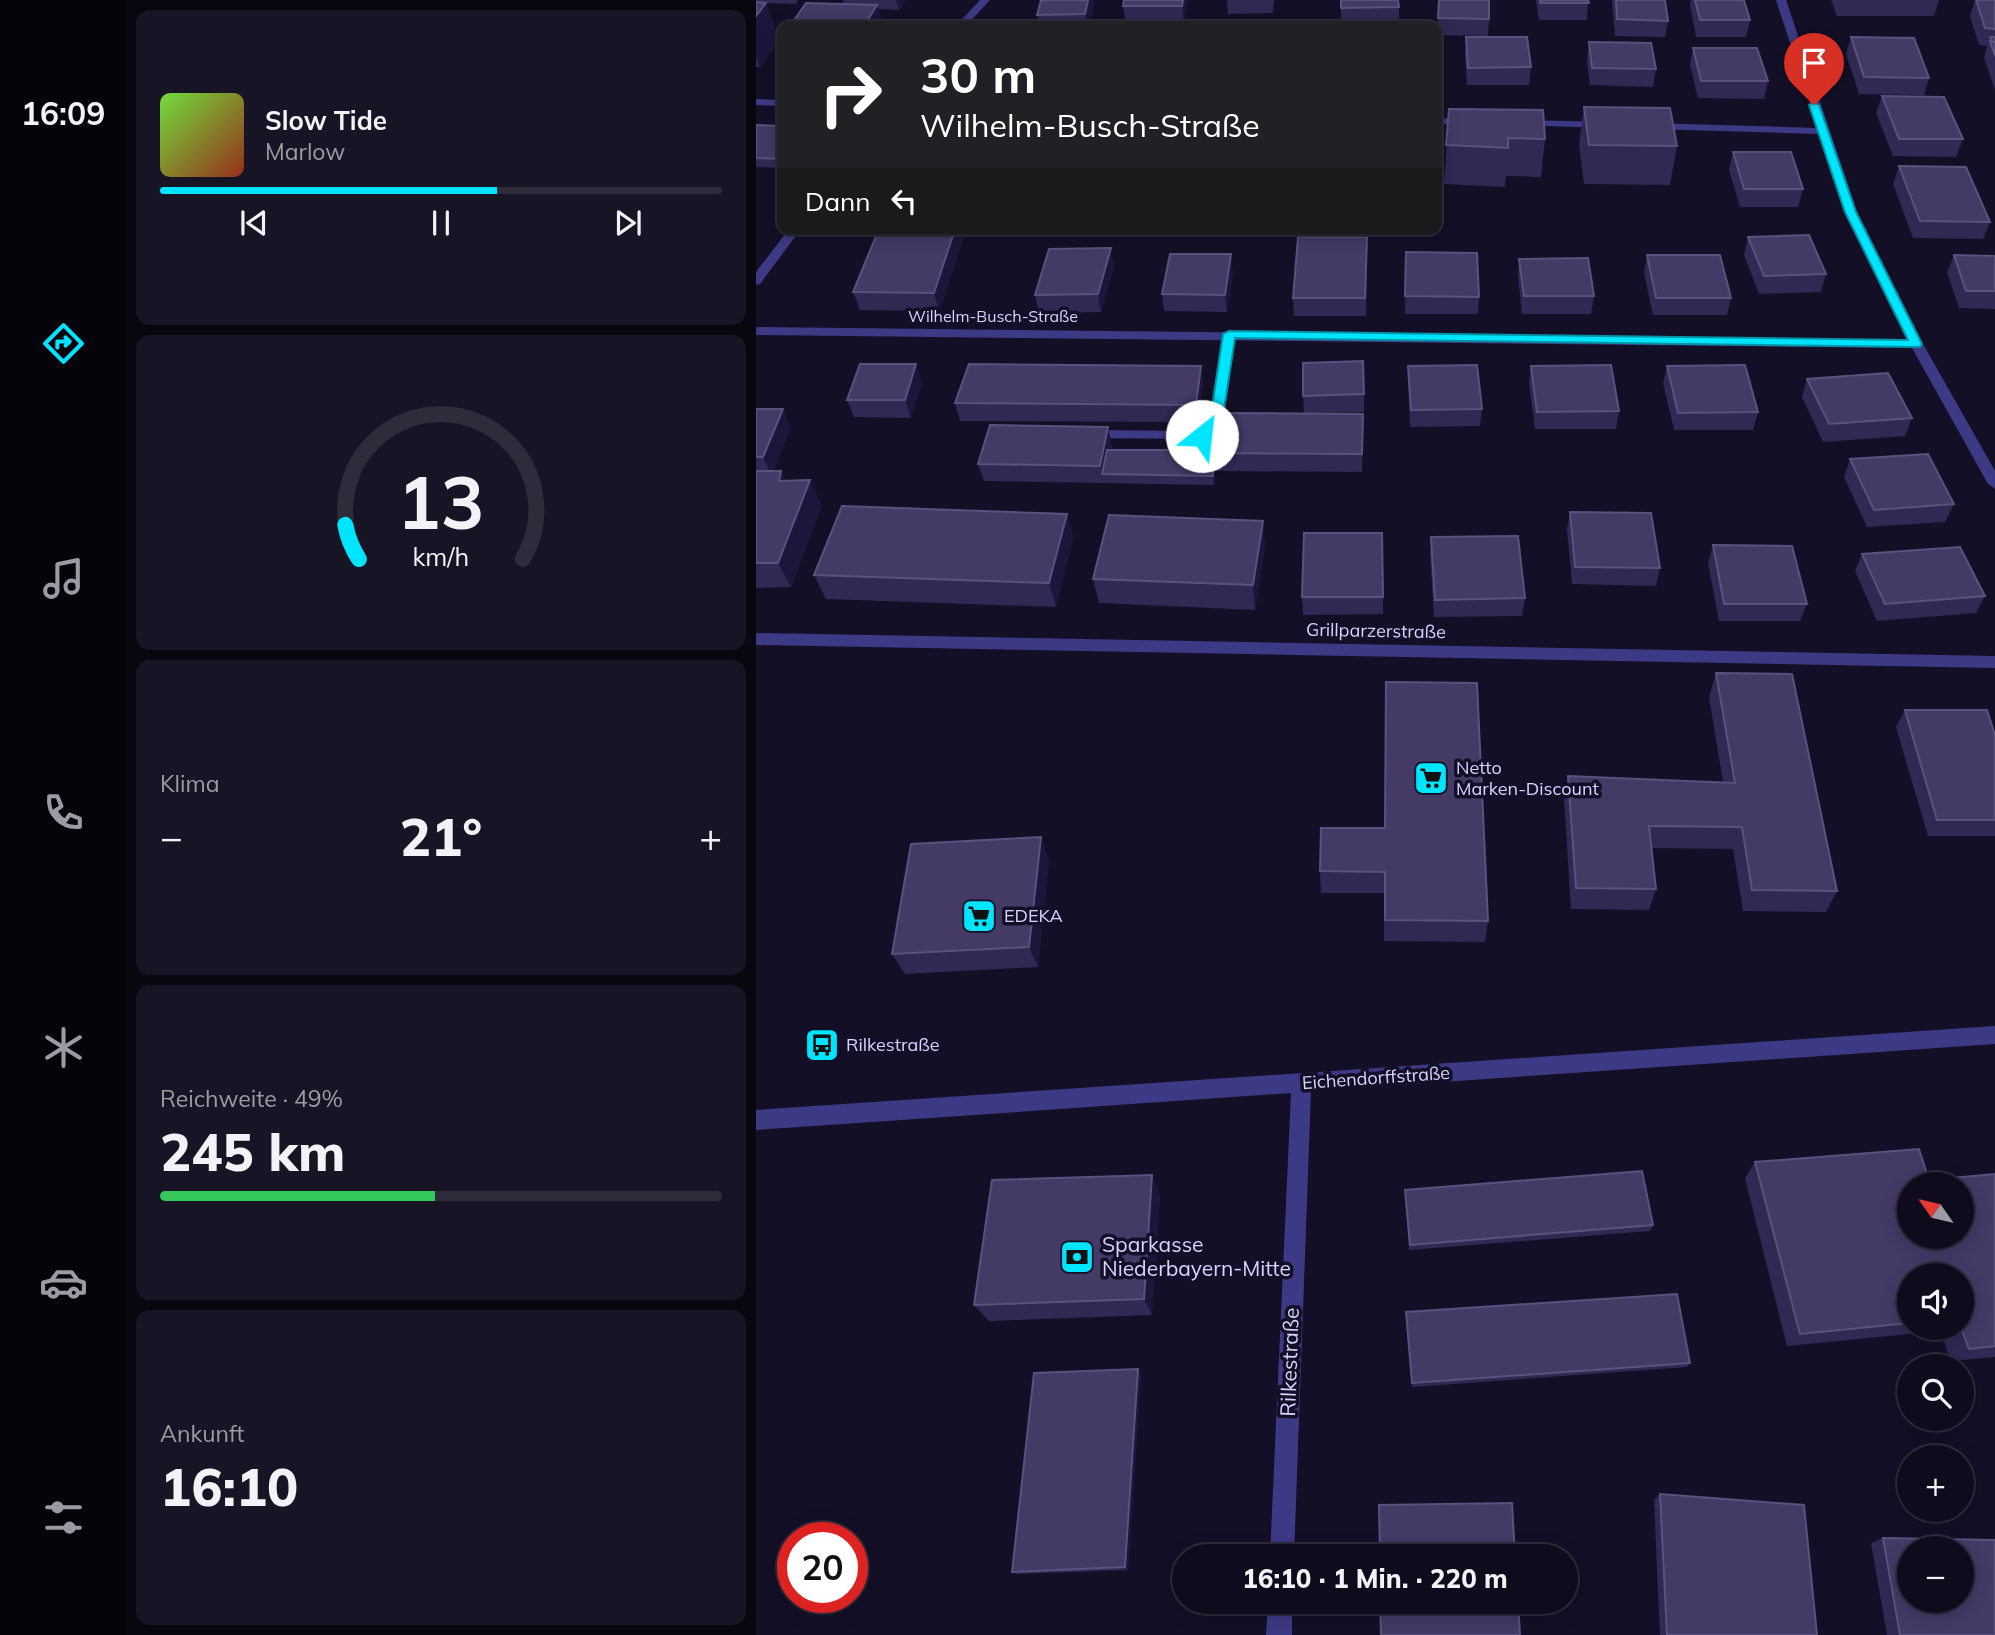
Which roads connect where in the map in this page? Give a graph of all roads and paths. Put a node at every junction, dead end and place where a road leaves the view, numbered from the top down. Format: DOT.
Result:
graph roads {
  1 [pos="985,0"];
  2 [pos="1781,0"];
  3 [pos="966,21"];
  4 [pos="756,102"];
  5 [pos="777,103"];
  6 [pos="1442,121"];
  7 [pos="1492,122"];
  8 [pos="1506,123"];
  9 [pos="1616,125"];
  10 [pos="1643,126"];
  11 [pos="1822,131"];
  12 [pos="790,235"];
  13 [pos="756,281"];
  14 [pos="756,331"];
  15 [pos="1229,334"];
  16 [pos="1916,344"];
  17 [pos="1070,434"];
  18 [pos="1995,484"];
  19 [pos="756,639"];
  20 [pos="1995,662"];
  21 [pos="1995,1035"];
  22 [pos="1301,1084"];
  23 [pos="756,1120"];
  24 [pos="1282,1544"];
  25 [pos="1280,1614"];
  26 [pos="1279,1635"];
  1 -- 3 [label="street"];
  2 -- 11 [label="street"];
  4 -- 5 [label="street"];
  6 -- 7 [label="street"];
  8 -- 9 [label="street"];
  10 -- 11 [label="street"];
  11 -- 16 [label="street"];
  12 -- 13 [label="street"];
  14 -- 15 [label="street, Wilhelm-Busch-Straße"];
  15 -- 16 [label="street, Wilhelm-Busch-Straße"];
  15 -- 17 [label="street"];
  16 -- 18 [label="street"];
  19 -- 20 [label="street, Grillparzerstraße"];
  21 -- 22 [label="street, Eichendorffstraße"];
  22 -- 23 [label="street, Eichendorffstraße"];
  22 -- 24 [label="street, Rilkestraße"];
  25 -- 26 [label="street"];
}
